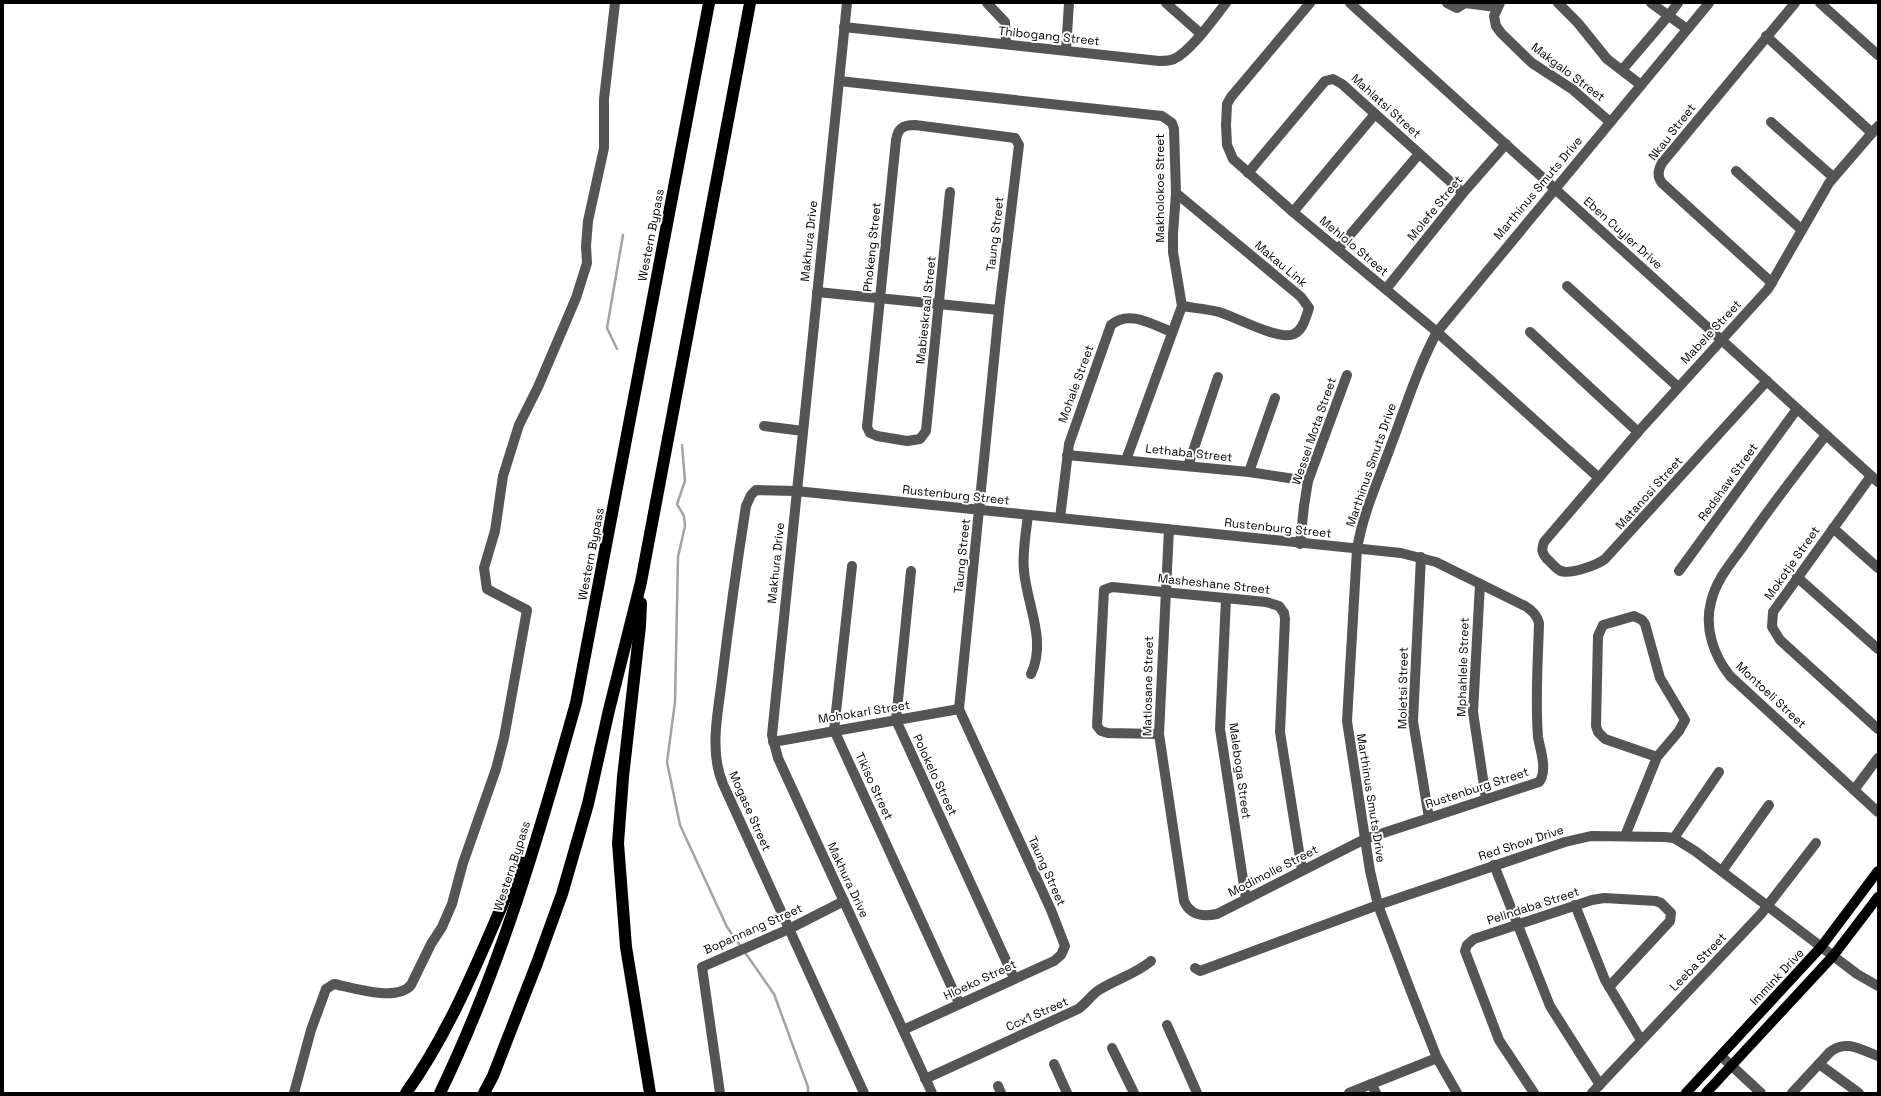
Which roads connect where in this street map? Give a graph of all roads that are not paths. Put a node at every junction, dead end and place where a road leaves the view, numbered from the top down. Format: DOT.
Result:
graph roads {
  1 [pos="616,3"];
  2 [pos="708,3"];
  3 [pos="750,3"];
  4 [pos="755,3"];
  5 [pos="847,3"];
  6 [pos="987,3"];
  7 [pos="1069,3"];
  8 [pos="1166,3"];
  9 [pos="1226,3"];
  10 [pos="1310,3"];
  11 [pos="1350,3"];
  12 [pos="1447,3"];
  13 [pos="1465,3"];
  14 [pos="1558,3"];
  15 [pos="1651,3"];
  16 [pos="1678,3"];
  17 [pos="1709,3"];
  18 [pos="1795,3"];
  19 [pos="1820,3"];
  20 [pos="1498,5"];
  21 [pos="1669,16"];
  22 [pos="844,28"];
  23 [pos="1687,29"];
  24 [pos="1201,34"];
  25 [pos="1766,36"];
  26 [pos="1006,44"];
  27 [pos="743,47"];
  28 [pos="1066,50"];
  29 [pos="1878,55"];
  30 [pos="1622,70"];
  31 [pos="839,81"];
  32 [pos="1641,85"];
  33 [pos="1375,114"];
  34 [pos="1610,122"];
  35 [pos="1771,122"];
  36 [pos="1875,130"];
  37 [pos="1506,144"];
  38 [pos="1019,145"];
  39 [pos="1419,154"];
  40 [pos="1736,171"];
  41 [pos="1248,173"];
  42 [pos="1833,177"];
  43 [pos="1554,189"];
  44 [pos="950,192"];
  45 [pos="1176,193"];
  46 [pos="1463,193"];
  47 [pos="1293,212"];
  48 [pos="1802,230"];
  49 [pos="1338,249"];
  50 [pos="1772,283"];
  51 [pos="1567,286"];
  52 [pos="1386,289"];
  53 [pos="817,292"];
  54 [pos="880,297"];
  55 [pos="940,304"];
  56 [pos="1182,306"];
  57 [pos="999,310"];
  58 [pos="1172,332"];
  59 [pos="1437,332"];
  60 [pos="1530,332"];
  61 [pos="1723,340"];
  62 [pos="1347,375"];
  63 [pos="1218,377"];
  64 [pos="1767,382"];
  65 [pos="1678,387"];
  66 [pos="1274,398"];
  67 [pos="1797,409"];
  68 [pos="764,426"];
  69 [pos="803,431"];
  70 [pos="926,431"];
  71 [pos="1638,432"];
  72 [pos="1826,435"];
  73 [pos="1067,455"];
  74 [pos="1126,460"];
  75 [pos="1188,466"];
  76 [pos="1249,472"];
  77 [pos="1599,478"];
  78 [pos="1875,479"];
  79 [pos="1308,481"];
  80 [pos="796,492"];
  81 [pos="980,510"];
  82 [pos="1028,515"];
  83 [pos="1060,518"];
  84 [pos="1833,528"];
  85 [pos="1169,529"];
  86 [pos="1544,542"];
  87 [pos="1300,544"];
  88 [pos="1357,549"];
  89 [pos="1421,557"];
  90 [pos="852,566"];
  91 [pos="1878,568"];
  92 [pos="911,571"];
  93 [pos="1679,571"];
  94 [pos="1797,577"];
  95 [pos="641,582"];
  96 [pos="1480,584"];
  97 [pos="1166,592"];
  98 [pos="1226,599"];
  99 [pos="1878,649"];
  100 [pos="1030,674"];
  101 [pos="959,709"];
  102 [pos="896,720"];
  103 [pos="1878,729"];
  104 [pos="834,730"];
  105 [pos="1159,734"];
  106 [pos="773,742"];
  107 [pos="1657,757"];
  108 [pos="1878,758"];
  109 [pos="1719,772"];
  110 [pos="1854,790"];
  111 [pos="1486,799"];
  112 [pos="548,801"];
  113 [pos="1769,805"];
  114 [pos="1878,812"];
  115 [pos="1429,818"];
  116 [pos="1625,836"];
  117 [pos="1674,838"];
  118 [pos="1365,839"];
  119 [pos="1816,844"];
  120 [pos="1494,865"];
  121 [pos="1302,870"];
  122 [pos="1878,870"];
  123 [pos="1722,871"];
  124 [pos="1878,897"];
  125 [pos="1246,899"];
  126 [pos="844,901"];
  127 [pos="1378,904"];
  128 [pos="1575,905"];
  129 [pos="1768,907"];
  130 [pos="1191,911"];
  131 [pos="1518,924"];
  132 [pos="789,929"];
  133 [pos="1821,947"];
  134 [pos="1064,949"];
  135 [pos="1833,956"];
  136 [pos="1151,961"];
  137 [pos="1195,968"];
  138 [pos="1014,978"];
  139 [pos="1878,986"];
  140 [pos="1609,987"];
  141 [pos="959,1003"];
  142 [pos="1166,1025"];
  143 [pos="903,1030"];
  144 [pos="1641,1040"];
  145 [pos="1112,1048"];
  146 [pos="1721,1056"];
  147 [pos="1878,1056"];
  148 [pos="1437,1058"];
  149 [pos="1054,1064"];
  150 [pos="1819,1064"];
  151 [pos="1732,1067"];
  152 [pos="925,1079"];
  153 [pos="1371,1084"];
  154 [pos="1600,1085"];
  155 [pos="294,1093"];
  156 [pos="406,1093"];
  157 [pos="440,1093"];
  158 [pos="484,1093"];
  159 [pos="650,1093"];
  160 [pos="720,1093"];
  161 [pos="864,1093"];
  162 [pos="932,1093"];
  163 [pos="1067,1093"];
  164 [pos="1134,1093"];
  165 [pos="1197,1093"];
  166 [pos="1348,1093"];
  167 [pos="1376,1093"];
  168 [pos="1457,1093"];
  169 [pos="1534,1093"];
  170 [pos="1592,1093"];
  171 [pos="1686,1093"];
  172 [pos="1706,1093"];
  173 [pos="1761,1093"];
  174 [pos="1792,1093"];
  175 [pos="1859,1093"];
  1 -- 155 [label="street"];
  2 -- 112 [label="highway, Western Bypass"];
  3 -- 27 [label="highway"];
  4 -- 27 [label="highway"];
  5 -- 22 [label="street, Makhura Drive"];
  6 -- 26 [label="street"];
  7 -- 28 [label="street"];
  8 -- 24 [label="street"];
  9 -- 24 [label="street, Thibogang Street"];
  10 -- 41 [label="street, Mehlolo Street"];
  11 -- 37 [label="street, Eben Cuyler Drive"];
  12 -- 13 [label="street"];
  13 -- 20 [label="street"];
  14 -- 30 [label="street"];
  15 -- 21 [label="street"];
  16 -- 21 [label="street"];
  17 -- 23 [label="street, Marthinus Smuts Drive"];
  18 -- 25 [label="street, Nkau Street"];
  19 -- 29 [label="street"];
  20 -- 34 [label="street, Makgalo Street"];
  21 -- 23 [label="street"];
  21 -- 30 [label="street"];
  22 -- 26 [label="street, Thibogang Street"];
  22 -- 31 [label="street, Makhura Drive"];
  23 -- 32 [label="street, Marthinus Smuts Drive"];
  24 -- 28 [label="street, Thibogang Street"];
  25 -- 36 [label="street"];
  25 -- 50 [label="street, Nkau Street"];
  26 -- 28 [label="street, Thibogang Street"];
  27 -- 95 [label="highway"];
  30 -- 32 [label="street"];
  31 -- 45 [label="street, Makholokoe Street"];
  31 -- 53 [label="street, Makhura Drive"];
  32 -- 34 [label="street, Marthinus Smuts Drive"];
  33 -- 39 [label="street, Mahlatsi Street"];
  33 -- 41 [label="street, Mahlatsi Street"];
  33 -- 47 [label="street"];
  34 -- 43 [label="street, Marthinus Smuts Drive"];
  35 -- 42 [label="street"];
  36 -- 42 [label="street, Mabele Street"];
  37 -- 43 [label="street, Eben Cuyler Drive"];
  37 -- 46 [label="street, Molefe Street"];
  38 -- 54 [label="street, Phokeng Street"];
  38 -- 57 [label="street, Taung Street"];
  39 -- 46 [label="street, Mahlatsi Street"];
  39 -- 49 [label="street"];
  40 -- 48 [label="street"];
  41 -- 47 [label="street, Mehlolo Street"];
  42 -- 48 [label="street, Mabele Street"];
  43 -- 59 [label="street, Marthinus Smuts Drive"];
  43 -- 61 [label="street, Eben Cuyler Drive"];
  44 -- 55 [label="street, Mabieskraal Street"];
  45 -- 56 [label="street, Makholokoe Street"];
  45 -- 56 [label="street, Makau Link"];
  46 -- 52 [label="street, Molefe Street"];
  47 -- 49 [label="street, Mehlolo Street"];
  48 -- 50 [label="street, Mabele Street"];
  49 -- 52 [label="street, Mehlolo Street"];
  50 -- 61 [label="street, Mabele Street"];
  51 -- 65 [label="street"];
  52 -- 59 [label="street, Mehlolo Street"];
  53 -- 54 [label="street"];
  53 -- 69 [label="street, Makhura Drive"];
  54 -- 55 [label="street"];
  54 -- 70 [label="street, Phokeng Street"];
  55 -- 57 [label="street"];
  55 -- 70 [label="street, Mabieskraal Street"];
  56 -- 58 [label="street"];
  57 -- 81 [label="street, Taung Street"];
  58 -- 73 [label="street, Mohale Street"];
  58 -- 74 [label="street"];
  59 -- 77 [label="street, Mehlolo Street"];
  59 -- 88 [label="street, Marthinus Smuts Drive"];
  60 -- 71 [label="street"];
  61 -- 64 [label="street, Eben Cuyler Drive"];
  61 -- 65 [label="street, Mabele Street"];
  62 -- 79 [label="street, Wessel Mota Street"];
  63 -- 75 [label="street"];
  64 -- 67 [label="street, Eben Cuyler Drive"];
  64 -- 86 [label="street, Matanosi Street"];
  65 -- 71 [label="street, Mabele Street"];
  66 -- 76 [label="street"];
  67 -- 72 [label="street, Eben Cuyler Drive"];
  67 -- 93 [label="street, Redshaw Street"];
  68 -- 69 [label="street"];
  69 -- 80 [label="street, Makhura Drive"];
  71 -- 77 [label="street, Mabele Street"];
  72 -- 78 [label="street, Eben Cuyler Drive"];
  72 -- 110 [label="street, Montoeli Street"];
  73 -- 74 [label="street, Lethaba Street"];
  73 -- 83 [label="street, Mohale Street"];
  74 -- 75 [label="street, Lethaba Street"];
  75 -- 76 [label="street, Lethaba Street"];
  76 -- 79 [label="street, Lethaba Street"];
  77 -- 86 [label="street, Mabele Street"];
  78 -- 84 [label="street, Mokotje Street"];
  79 -- 87 [label="street, Wessel Mota Street"];
  80 -- 81 [label="street, Rustenburg Street"];
  80 -- 106 [label="street, Makhura Drive"];
  80 -- 132 [label="street, Mogase Street"];
  81 -- 82 [label="street, Rustenburg Street"];
  81 -- 101 [label="street, Taung Street"];
  82 -- 83 [label="street, Rustenburg Street"];
  82 -- 100 [label="street"];
  83 -- 85 [label="street, Rustenburg Street"];
  84 -- 91 [label="street"];
  84 -- 94 [label="street, Mokotje Street"];
  85 -- 87 [label="street, Rustenburg Street"];
  85 -- 97 [label="street, Matlosane Street"];
  87 -- 88 [label="street, Rustenburg Street"];
  88 -- 89 [label="street, Rustenburg Street"];
  88 -- 118 [label="street, Marthinus Smuts Drive"];
  89 -- 96 [label="street, Rustenburg Street"];
  89 -- 115 [label="street, Moletsi Street"];
  90 -- 104 [label="street"];
  92 -- 102 [label="street"];
  94 -- 99 [label="street"];
  94 -- 103 [label="street, Mokotje Street"];
  95 -- 158 [label="highway"];
  95 -- 159 [label="highway"];
  96 -- 111 [label="street, Mphahlele Street"];
  96 -- 111 [label="street, Rustenburg Street"];
  97 -- 98 [label="street, Masheshane Street"];
  97 -- 105 [label="street, Matlosane Street"];
  97 -- 105 [label="street, Masheshane Street"];
  98 -- 121 [label="street, Masheshane Street"];
  98 -- 125 [label="street, Maleboga Street"];
  101 -- 102 [label="street, Mohokarl Street"];
  101 -- 134 [label="street, Taung Street"];
  102 -- 104 [label="street, Mohokarl Street"];
  102 -- 138 [label="street, Polokelo Street"];
  104 -- 106 [label="street, Mohokarl Street"];
  104 -- 141 [label="street, Tikiso Street"];
  105 -- 130 [label="street, Matlosane Street"];
  106 -- 126 [label="street, Makhura Drive"];
  107 -- 107 [label="street"];
  107 -- 116 [label="street"];
  108 -- 110 [label="street"];
  109 -- 117 [label="street"];
  110 -- 114 [label="street, Montoeli Street"];
  111 -- 115 [label="street, Rustenburg Street"];
  112 -- 156 [label="highway"];
  112 -- 157 [label="highway, Western Bypass"];
  113 -- 123 [label="street"];
  115 -- 118 [label="street, Rustenburg Street"];
  116 -- 117 [label="street, Red Show Drive"];
  116 -- 120 [label="street, Red Show Drive"];
  117 -- 123 [label="street"];
  118 -- 121 [label="street, Modimolle Street"];
  118 -- 127 [label="street, Marthinus Smuts Drive"];
  119 -- 129 [label="street, Leeba Street"];
  120 -- 127 [label="street, Red Show Drive"];
  120 -- 131 [label="street"];
  121 -- 125 [label="street, Modimolle Street"];
  122 -- 133 [label="main road, Immink Drive"];
  123 -- 129 [label="street"];
  124 -- 135 [label="main road"];
  125 -- 130 [label="street, Modimolle Street"];
  126 -- 132 [label="street, Bopannang Street"];
  126 -- 143 [label="street, Makhura Drive"];
  127 -- 137 [label="street, Red Show Drive"];
  127 -- 148 [label="street, Marthinus Smuts Drive"];
  128 -- 131 [label="street, Pelindaba Street"];
  128 -- 140 [label="street"];
  128 -- 140 [label="street, Pelindaba Street"];
  129 -- 133 [label="street"];
  129 -- 144 [label="street, Leeba Street"];
  131 -- 154 [label="street"];
  131 -- 169 [label="street, Pelindaba Street"];
  132 -- 160 [label="street, Bopannang Street"];
  132 -- 161 [label="street, Mogase Street"];
  133 -- 135 [label="street"];
  133 -- 146 [label="main road, Immink Drive"];
  134 -- 138 [label="street, Hloeko Street"];
  135 -- 139 [label="street"];
  135 -- 151 [label="main road"];
  136 -- 152 [label="street, Ccx1 Street"];
  138 -- 141 [label="street, Hloeko Street"];
  140 -- 144 [label="street"];
  141 -- 143 [label="street, Hloeko Street"];
  142 -- 165 [label="street"];
  143 -- 152 [label="street, Makhura Drive"];
  144 -- 154 [label="street, Leeba Street"];
  145 -- 164 [label="street"];
  146 -- 151 [label="street"];
  146 -- 171 [label="main road, Immink Drive"];
  147 -- 150 [label="street"];
  148 -- 153 [label="street"];
  148 -- 168 [label="street, Marthinus Smuts Drive"];
  149 -- 163 [label="street"];
  150 -- 174 [label="street"];
  150 -- 175 [label="street"];
  151 -- 172 [label="main road"];
  151 -- 173 [label="street"];
  152 -- 162 [label="street, Makhura Drive"];
  153 -- 166 [label="street"];
  153 -- 167 [label="street"];
  154 -- 170 [label="street, Leeba Street"];
}
